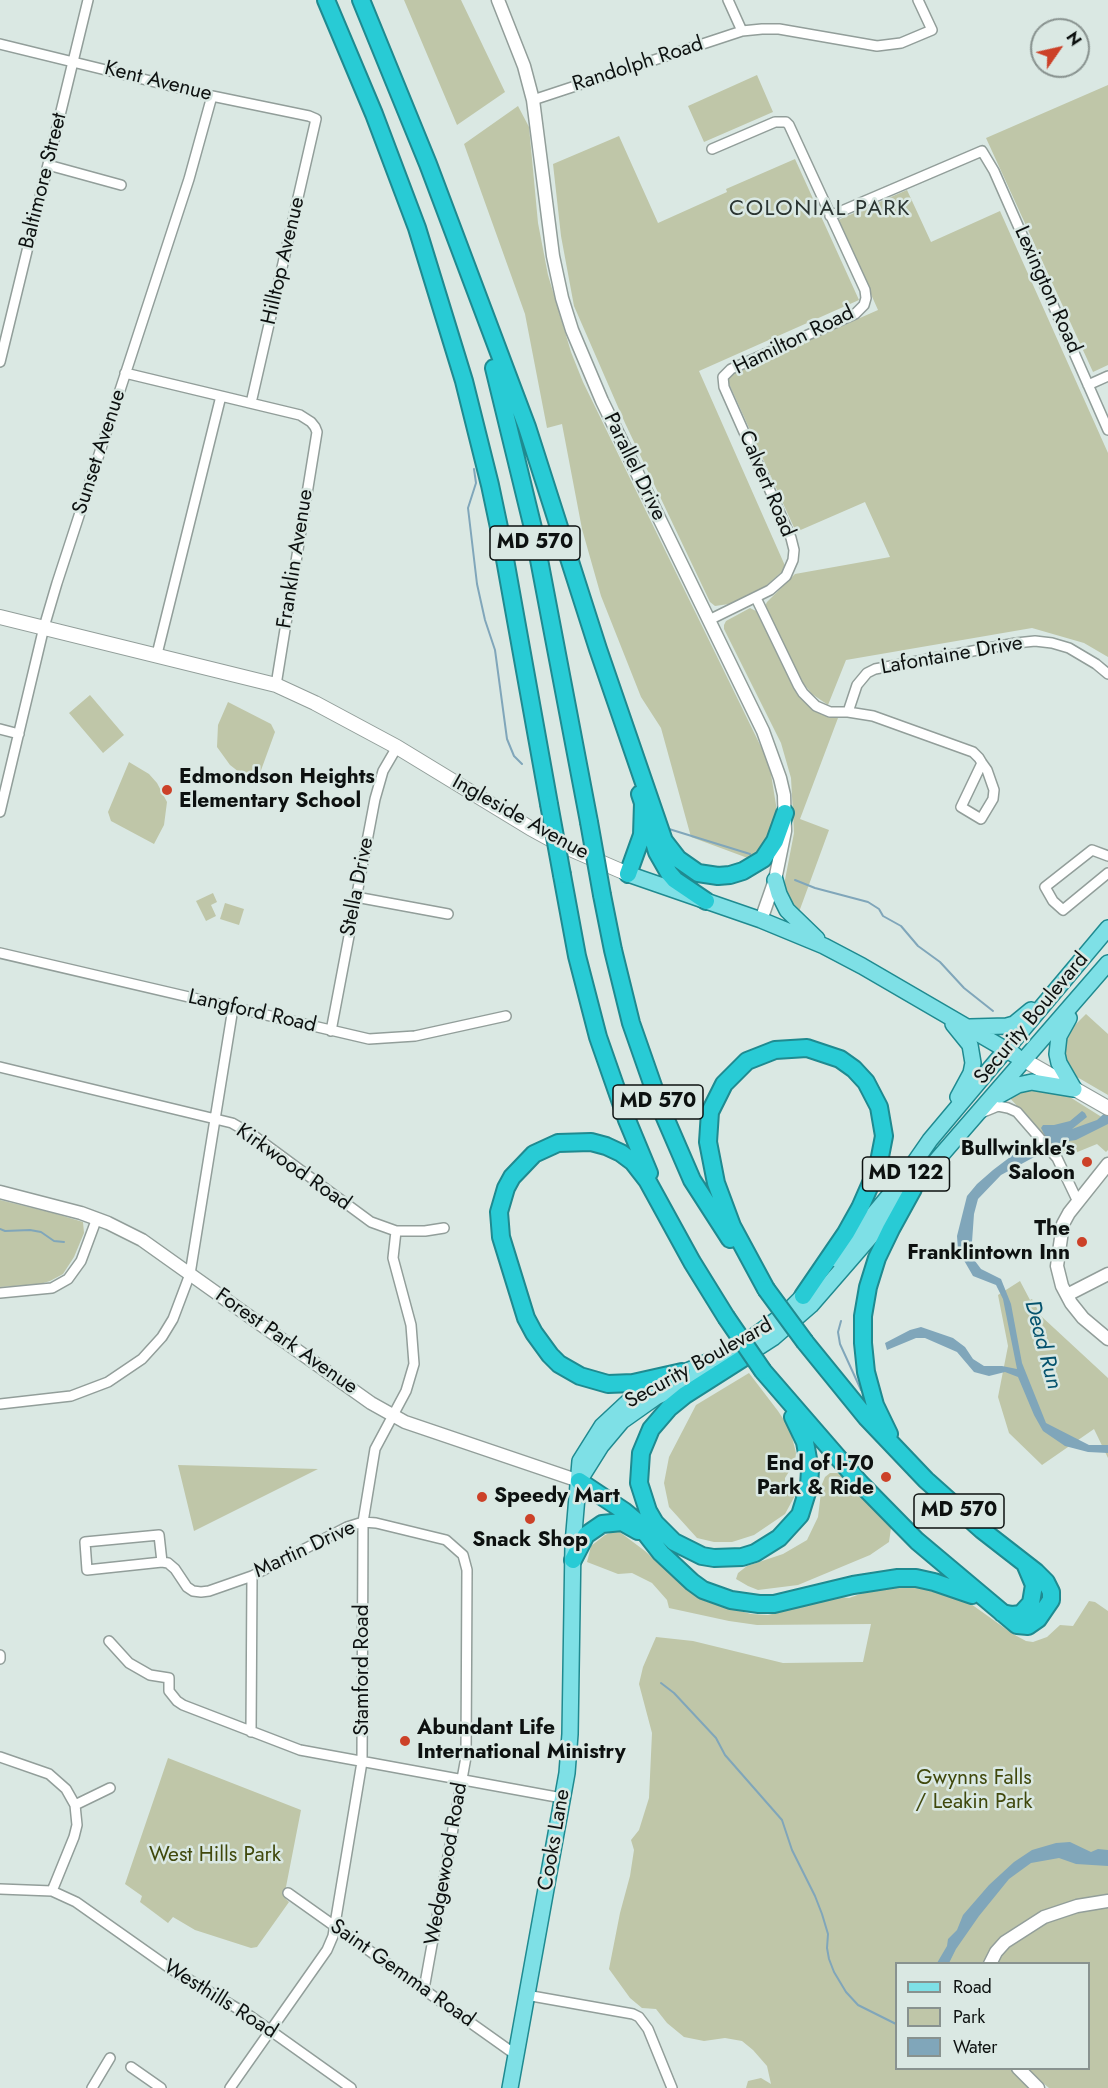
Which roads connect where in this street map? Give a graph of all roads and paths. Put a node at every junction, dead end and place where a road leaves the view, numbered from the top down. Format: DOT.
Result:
graph roads {
  1 [pos="88,0"];
  2 [pos="326,0"];
  3 [pos="361,0"];
  4 [pos="498,0"];
  5 [pos="728,0"];
  6 [pos="918,0"];
  7 [pos="742,31"];
  8 [pos="0,44"];
  9 [pos="72,61"];
  10 [pos="212,96"];
  11 [pos="533,100"];
  12 [pos="316,119"];
  13 [pos="712,149"];
  14 [pos="48,165"];
  15 [pos="121,184"];
  16 [pos="831,216"];
  17 [pos="466,269"];
  18 [pos="2,344"];
  19 [pos="0,362"];
  20 [pos="125,373"];
  21 [pos="1108,376"];
  22 [pos="723,377"];
  23 [pos="1088,385"];
  24 [pos="221,396"];
  25 [pos="251,403"];
  26 [pos="1108,430"];
  27 [pos="756,598"];
  28 [pos="0,617"];
  29 [pos="709,620"];
  30 [pos="44,627"];
  31 [pos="598,649"];
  32 [pos="157,654"];
  33 [pos="1108,674"];
  34 [pos="276,685"];
  35 [pos="848,712"];
  36 [pos="0,729"];
  37 [pos="19,734"];
  38 [pos="397,747"];
  39 [pos="982,763"];
  40 [pos="643,803"];
  41 [pos="0,812"];
  42 [pos="785,813"];
  43 [pos="1108,856"];
  44 [pos="1108,873"];
  45 [pos="628,874"];
  46 [pos="775,880"];
  47 [pos="356,897"];
  48 [pos="706,901"];
  49 [pos="448,914"];
  50 [pos="761,920"];
  51 [pos="1108,928"];
  52 [pos="824,946"];
  53 [pos="0,953"];
  54 [pos="1108,963"];
  55 [pos="1056,989"];
  56 [pos="1085,990"];
  57 [pos="233,1008"];
  58 [pos="943,1013"];
  59 [pos="506,1016"];
  60 [pos="968,1027"];
  61 [pos="331,1031"];
  62 [pos="1007,1050"];
  63 [pos="1024,1060"];
  64 [pos="0,1067"];
  65 [pos="1078,1092"];
  66 [pos="995,1104"];
  67 [pos="1108,1108"];
  68 [pos="216,1119"];
  69 [pos="930,1140"];
  70 [pos="1108,1164"];
  71 [pos="913,1188"];
  72 [pos="0,1192"];
  73 [pos="1078,1202"];
  74 [pos="667,1216"];
  75 [pos="97,1218"];
  76 [pos="444,1228"];
  77 [pos="396,1232"];
  78 [pos="190,1274"];
  79 [pos="1108,1274"];
  80 [pos="766,1288"];
  81 [pos="0,1293"];
  82 [pos="1067,1295"];
  83 [pos="803,1296"];
  84 [pos="1108,1339"];
  85 [pos="751,1353"];
  86 [pos="763,1371"];
  87 [pos="682,1372"];
  88 [pos="0,1404"];
  89 [pos="392,1416"];
  90 [pos="900,1453"];
  91 [pos="579,1481"];
  92 [pos="363,1522"];
  93 [pos="438,1538"];
  94 [pos="650,1539"];
  95 [pos="573,1560"];
  96 [pos="162,1562"];
  97 [pos="252,1576"];
  98 [pos="997,1609"];
  99 [pos="109,1641"];
  100 [pos="251,1732"];
  101 [pos="0,1757"];
  102 [pos="363,1762"];
  103 [pos="462,1780"];
  104 [pos="110,1788"];
  105 [pos="562,1798"];
  106 [pos="75,1805"];
  107 [pos="1,1889"];
  108 [pos="52,1891"];
  109 [pos="288,1893"];
  110 [pos="1108,1901"];
  111 [pos="334,1926"];
  112 [pos="991,1962"];
  113 [pos="424,1989"];
  114 [pos="526,1995"];
  115 [pos="270,2031"];
  116 [pos="516,2055"];
  117 [pos="110,2058"];
  118 [pos="131,2067"];
  119 [pos="1020,2070"];
  120 [pos="92,2088"];
  121 [pos="161,2088"];
  122 [pos="230,2088"];
  123 [pos="351,2088"];
  124 [pos="510,2088"];
  125 [pos="672,2088"];
  126 [pos="1038,2088"];
  1 -- 9 [label="street, Baltimore Street"];
  2 -- 74 [label="highway, MD 570, bridge"];
  3 -- 17 [label="highway, MD 570"];
  4 -- 11 [label="street, Parallel Drive"];
  5 -- 7 [label="street"];
  6 -- 7 [label="street, Randolph Road"];
  7 -- 11 [label="street, Randolph Road"];
  8 -- 9 [label="street, Kent Avenue"];
  9 -- 10 [label="street, Kent Avenue"];
  9 -- 14 [label="street, Baltimore Street"];
  10 -- 12 [label="street, Kent Avenue"];
  10 -- 20 [label="street, Sunset Avenue"];
  11 -- 29 [label="street, Parallel Drive"];
  12 -- 25 [label="street, Hilltop Avenue"];
  13 -- 16 [label="street"];
  14 -- 15 [label="street"];
  14 -- 18 [label="street, Baltimore Street"];
  16 -- 22 [label="street, Hamilton Road"];
  16 -- 23 [label="street, Lexington Road"];
  17 -- 31 [label="highway"];
  17 -- 80 [label="highway, MD 570, bridge"];
  18 -- 19 [label="street, Baltimore Street"];
  20 -- 24 [label="street"];
  20 -- 30 [label="street, Sunset Avenue"];
  21 -- 23 [label="street"];
  22 -- 27 [label="street, Calvert Road"];
  23 -- 26 [label="street, Lexington Road"];
  24 -- 25 [label="street"];
  24 -- 32 [label="street"];
  25 -- 34 [label="street, Franklin Avenue"];
  27 -- 29 [label="street, Calvert Road"];
  27 -- 35 [label="street"];
  28 -- 30 [label="main road, Ingleside Avenue"];
  29 -- 42 [label="street, Parallel Drive"];
  30 -- 32 [label="main road, Ingleside Avenue"];
  30 -- 37 [label="street, Sunset Avenue"];
  31 -- 40 [label="highway"];
  31 -- 42 [label="highway"];
  32 -- 34 [label="main road, Ingleside Avenue"];
  33 -- 35 [label="street, Lafontaine Drive"];
  34 -- 38 [label="main road, Ingleside Avenue"];
  35 -- 39 [label="street"];
  36 -- 37 [label="street"];
  37 -- 41 [label="street, Sunset Avenue"];
  38 -- 45 [label="main road, Ingleside Avenue"];
  38 -- 47 [label="street, Stella Drive"];
  39 -- 39 [label="street"];
  40 -- 45 [label="highway"];
  40 -- 48 [label="highway"];
  42 -- 46 [label="street, Parallel Drive"];
  43 -- 44 [label="street"];
  45 -- 48 [label="main road, Ingleside Avenue"];
  46 -- 50 [label="street, Parallel Drive"];
  46 -- 52 [label="main road"];
  47 -- 49 [label="street"];
  47 -- 61 [label="street, Stella Drive"];
  48 -- 50 [label="main road, Ingleside Avenue"];
  50 -- 52 [label="main road, Ingleside Avenue"];
  51 -- 55 [label="main road, Security Boulevard / MD 122"];
  52 -- 58 [label="main road, Ingleside Avenue"];
  53 -- 57 [label="street, Langford Road"];
  54 -- 56 [label="main road, Security Boulevard / MD 122"];
  55 -- 60 [label="main road"];
  55 -- 62 [label="main road, Security Boulevard / MD 122"];
  56 -- 63 [label="main road, Security Boulevard / MD 122"];
  56 -- 65 [label="main road"];
  57 -- 61 [label="street, Langford Road"];
  57 -- 68 [label="street"];
  58 -- 60 [label="main road, Ingleside Avenue"];
  58 -- 69 [label="main road"];
  59 -- 61 [label="street, Langford Road"];
  60 -- 62 [label="main road, Ingleside Avenue"];
  62 -- 63 [label="main road, Ingleside Avenue"];
  62 -- 69 [label="main road, Security Boulevard / MD 122"];
  63 -- 65 [label="main road"];
  63 -- 66 [label="main road, Security Boulevard / MD 122"];
  64 -- 68 [label="street, Kirkwood Road"];
  65 -- 66 [label="main road"];
  65 -- 67 [label="main road"];
  66 -- 71 [label="main road, Security Boulevard / MD 122"];
  66 -- 73 [label="street"];
  68 -- 77 [label="street, Kirkwood Road"];
  68 -- 78 [label="street"];
  69 -- 83 [label="main road, Security Boulevard / MD 122"];
  70 -- 73 [label="street"];
  71 -- 85 [label="main road, Security Boulevard / MD 122"];
  71 -- 90 [label="highway"];
  72 -- 75 [label="street, Forest Park Avenue"];
  73 -- 82 [label="street"];
  74 -- 86 [label="highway, MD 570, bridge"];
  74 -- 87 [label="highway"];
  75 -- 78 [label="street, Forest Park Avenue"];
  75 -- 81 [label="street"];
  76 -- 77 [label="street, Kirkwood Road"];
  77 -- 89 [label="street, Stamford Road"];
  78 -- 88 [label="street"];
  78 -- 89 [label="street, Forest Park Avenue"];
  79 -- 82 [label="street"];
  80 -- 83 [label="highway"];
  80 -- 90 [label="highway, MD 570, bridge"];
  82 -- 84 [label="street"];
  83 -- 87 [label="main road, Security Boulevard / MD 122"];
  85 -- 86 [label="highway"];
  85 -- 91 [label="main road, Security Boulevard / MD 122"];
  86 -- 98 [label="highway, MD 570"];
  87 -- 91 [label="main road, Security Boulevard / MD 122"];
  89 -- 91 [label="street, Forest Park Avenue"];
  89 -- 92 [label="street, Stamford Road"];
  90 -- 98 [label="highway, MD 570"];
  91 -- 94 [label="highway"];
  91 -- 95 [label="main road, Cooks Lane / MD 122"];
  92 -- 93 [label="street, Martin Drive"];
  92 -- 97 [label="street, Martin Drive"];
  92 -- 102 [label="street, Stamford Road"];
  93 -- 103 [label="street, Wedgewood Road"];
  94 -- 95 [label="highway"];
  94 -- 98 [label="highway"];
  95 -- 105 [label="main road, Cooks Lane / MD 122"];
  96 -- 96 [label="street"];
  96 -- 97 [label="street, Martin Drive"];
  97 -- 100 [label="street"];
  99 -- 100 [label="street"];
  100 -- 102 [label="street"];
  101 -- 106 [label="street"];
  102 -- 103 [label="street"];
  102 -- 111 [label="street, Stamford Road"];
  103 -- 105 [label="street"];
  103 -- 113 [label="street, Wedgewood Road"];
  104 -- 106 [label="street"];
  105 -- 114 [label="main road, Cooks Lane"];
  106 -- 108 [label="street"];
  107 -- 108 [label="street"];
  108 -- 115 [label="street, Westhills Road"];
  109 -- 111 [label="street, Saint Gemma Road"];
  110 -- 112 [label="street"];
  111 -- 113 [label="street, Saint Gemma Road"];
  111 -- 115 [label="street, Stamford Road"];
  113 -- 116 [label="street, Saint Gemma Road"];
  114 -- 116 [label="main road, Cooks Lane"];
  114 -- 125 [label="street"];
  115 -- 122 [label="street, Stamford Road"];
  115 -- 123 [label="street, Westhills Road"];
  116 -- 124 [label="main road, Cooks Lane"];
  117 -- 120 [label="street"];
  118 -- 121 [label="street"];
  119 -- 126 [label="street"];
}
